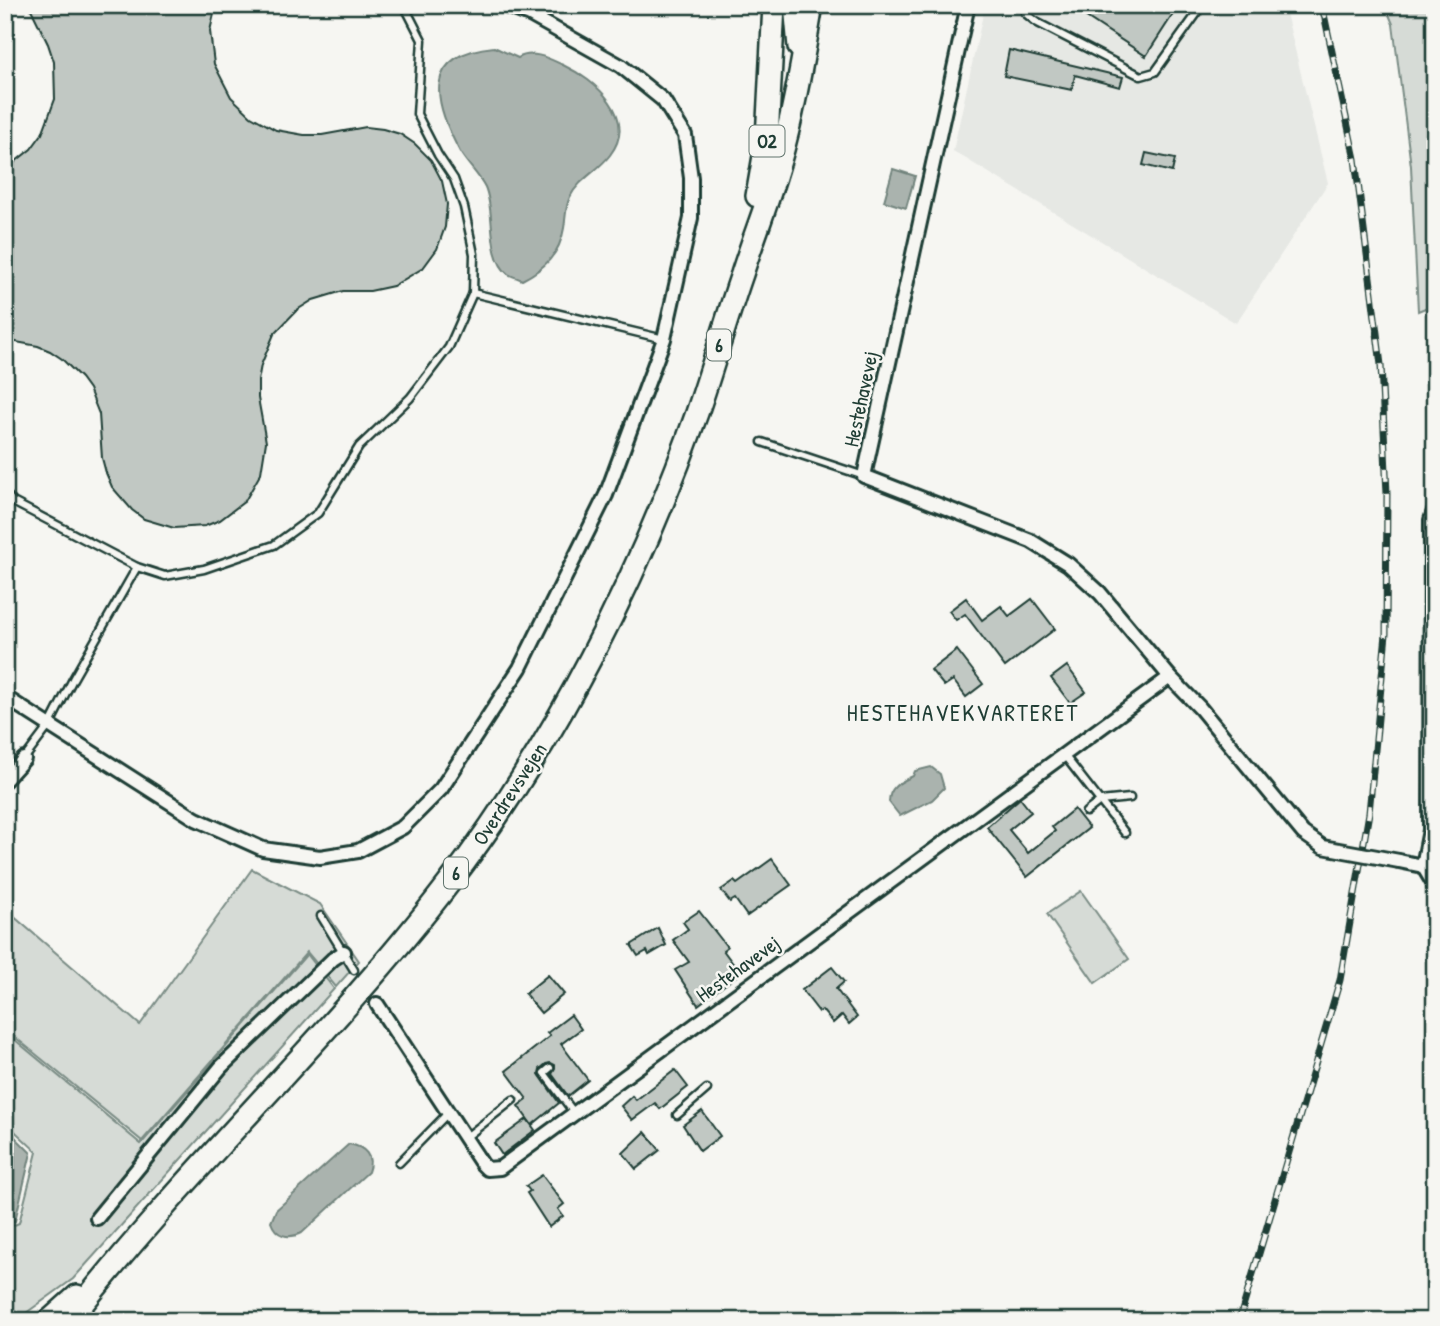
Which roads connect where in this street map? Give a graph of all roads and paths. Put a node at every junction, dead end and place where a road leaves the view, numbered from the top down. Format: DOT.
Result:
graph roads {
  1 [pos="404,5"];
  2 [pos="504,5"];
  3 [pos="774,5"];
  4 [pos="795,5"];
  5 [pos="812,5"];
  6 [pos="968,5"];
  7 [pos="1025,5"];
  8 [pos="1198,5"];
  9 [pos="802,69"];
  10 [pos="741,274"];
  11 [pos="473,293"];
  12 [pos="664,339"];
  13 [pos="762,442"];
  14 [pos="864,476"];
  15 [pos="5,493"];
  16 [pos="1435,508"];
  17 [pos="137,566"];
  18 [pos="1170,677"];
  19 [pos="5,697"];
  20 [pos="49,726"];
  21 [pos="1064,755"];
  22 [pos="24,759"];
  23 [pos="5,780"];
  24 [pos="1130,798"];
  25 [pos="1100,801"];
  26 [pos="1086,812"];
  27 [pos="1125,833"];
  28 [pos="1423,866"];
  29 [pos="1435,886"];
  30 [pos="321,916"];
  31 [pos="344,952"];
  32 [pos="354,970"];
  33 [pos="377,1004"];
  34 [pos="550,1068"];
  35 [pos="707,1089"];
  36 [pos="513,1100"];
  37 [pos="449,1113"];
  38 [pos="575,1114"];
  39 [pos="677,1115"];
  40 [pos="465,1138"];
  41 [pos="399,1163"];
  42 [pos="97,1218"];
  43 [pos="115,1262"];
  44 [pos="49,1321"];
  45 [pos="69,1321"];
  1 -- 11 [label="lane"];
  2 -- 12 [label="street"];
  3 -- 10 [label="main road, Overdrevsvejen / O2"];
  4 -- 9 [label="main road"];
  5 -- 9 [label="main road, Overdrevsvejen / 6"];
  6 -- 14 [label="street, Hestehavevej"];
  7 -- 8 [label="lane"];
  9 -- 10 [label="main road, Overdrevsvejen / 6"];
  10 -- 43 [label="main road, Overdrevsvejen / 6"];
  11 -- 12 [label="lane"];
  11 -- 17 [label="lane"];
  12 -- 20 [label="street"];
  13 -- 14 [label="lane"];
  14 -- 18 [label="street, Hestehavevej"];
  15 -- 17 [label="lane"];
  16 -- 28 [label="street"];
  17 -- 20 [label="lane"];
  18 -- 21 [label="street, Hestehavevej"];
  18 -- 28 [label="street, Hestehavevej, bridge"];
  19 -- 20 [label="street"];
  20 -- 22 [label="lane"];
  21 -- 25 [label="lane"];
  21 -- 38 [label="street, Hestehavevej"];
  22 -- 23 [label="street"];
  24 -- 25 [label="lane"];
  25 -- 26 [label="lane"];
  25 -- 27 [label="lane"];
  28 -- 29 [label="street"];
  30 -- 31 [label="lane"];
  31 -- 32 [label="lane"];
  31 -- 42 [label="street"];
  33 -- 37 [label="street, Hestehavevej"];
  34 -- 38 [label="lane"];
  35 -- 39 [label="lane"];
  36 -- 40 [label="lane"];
  37 -- 40 [label="street, Hestehavevej"];
  37 -- 41 [label="lane"];
  38 -- 40 [label="street, Hestehavevej"];
  43 -- 44 [label="main road, Overdrevsvejen"];
  43 -- 45 [label="main road, Overdrevsvejen / 6"];
}
